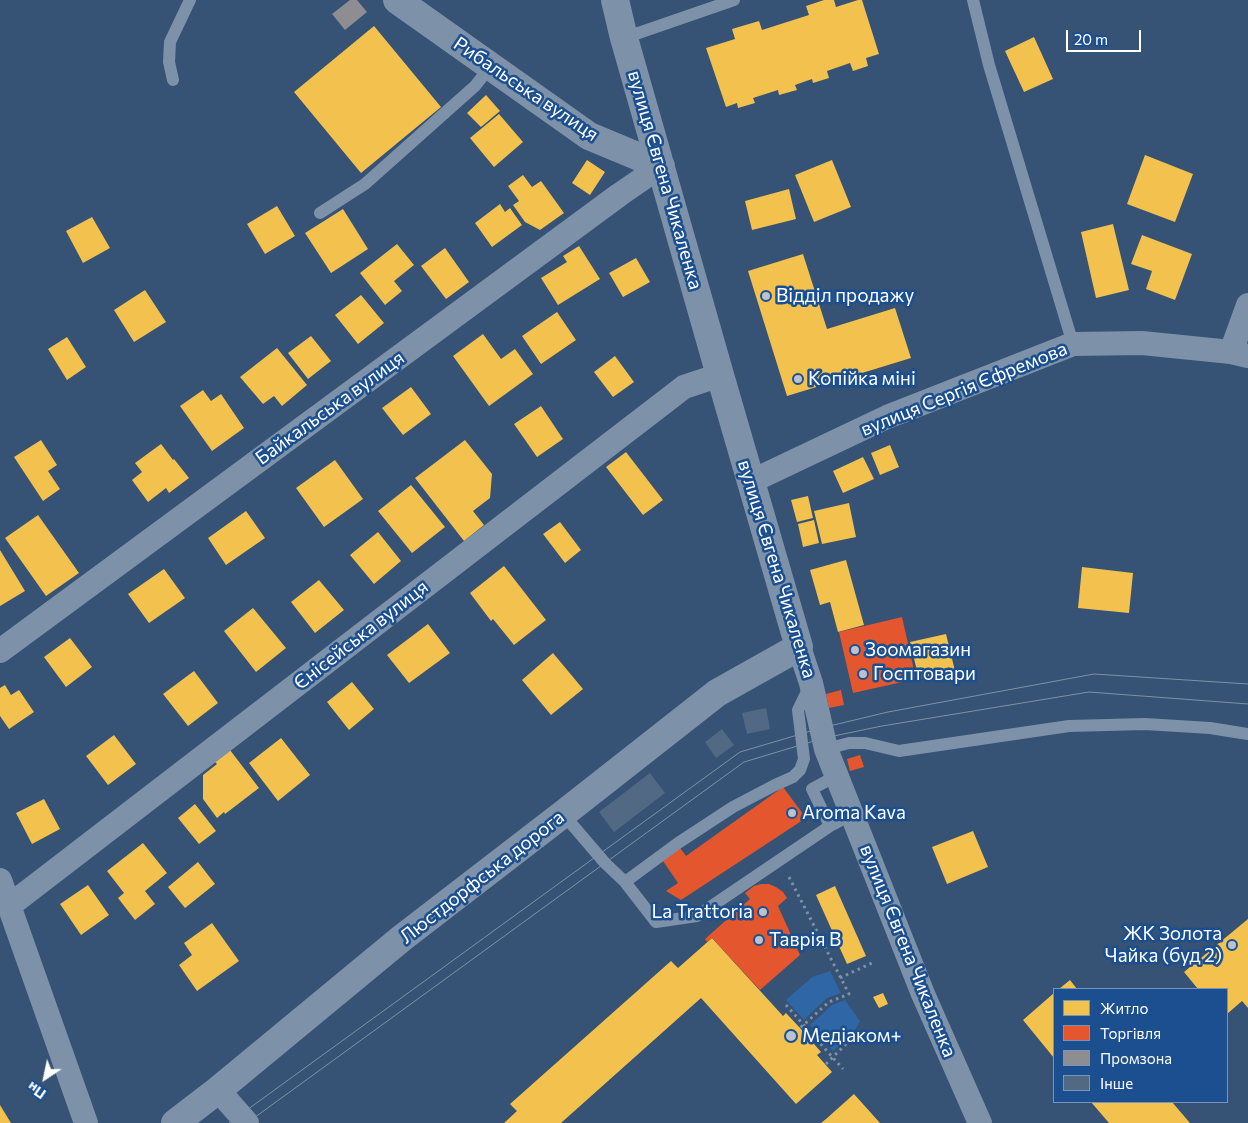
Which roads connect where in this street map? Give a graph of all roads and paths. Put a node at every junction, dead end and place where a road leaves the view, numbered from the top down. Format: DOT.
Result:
graph roads {
  1 [pos="190,0"];
  2 [pos="397,0"];
  3 [pos="615,0"];
  4 [pos="734,0"];
  5 [pos="973,0"];
  6 [pos="624,38"];
  7 [pos="491,66"];
  8 [pos="174,80"];
  9 [pos="661,166"];
  10 [pos="320,213"];
  11 [pos="1248,305"];
  12 [pos="1073,344"];
  13 [pos="1240,354"];
  14 [pos="720,375"];
  15 [pos="750,482"];
  16 [pos="799,647"];
  17 [pos="0,651"];
  18 [pos="811,683"];
  19 [pos="1248,734"];
  20 [pos="826,749"];
  21 [pos="836,776"];
  22 [pos="564,814"];
  23 [pos="852,815"];
  24 [pos="830,826"];
  25 [pos="780,860"];
  26 [pos="0,880"];
  27 [pos="625,882"];
  28 [pos="9,906"];
  29 [pos="874,962"];
  30 [pos="840,978"];
  31 [pos="786,1005"];
  32 [pos="804,1025"];
  33 [pos="800,1028"];
  34 [pos="862,1028"];
  35 [pos="833,1058"];
  36 [pos="826,1064"];
  37 [pos="843,1069"];
  38 [pos="218,1090"];
  39 [pos="86,1123"];
  40 [pos="175,1123"];
  41 [pos="247,1123"];
  42 [pos="980,1123"];
  1 -- 8 [label="lane"];
  2 -- 7 [label="street, Рибальська вулиця"];
  3 -- 6 [label="street, вулиця Євгена Чикаленка"];
  4 -- 6 [label="lane"];
  5 -- 12 [label="lane"];
  6 -- 9 [label="street, вулиця Євгена Чикаленка"];
  7 -- 9 [label="street, Рибальська вулиця"];
  7 -- 10 [label="lane"];
  9 -- 14 [label="street, вулиця Євгена Чикаленка"];
  9 -- 17 [label="street, Байкальська вулиця"];
  11 -- 13 [label="street"];
  12 -- 13 [label="street, вулиця Сергія Єфремова"];
  12 -- 15 [label="street, вулиця Сергія Єфремова"];
  14 -- 15 [label="street, вулиця Євгена Чикаленка"];
  14 -- 28 [label="street, Єнісейська вулиця"];
  15 -- 16 [label="street, вулиця Євгена Чикаленка"];
  16 -- 18 [label="street, вулиця Євгена Чикаленка"];
  16 -- 22 [label="street, Люстдорфська дорога"];
  18 -- 20 [label="street, вулиця Євгена Чикаленка"];
  18 -- 27 [label="lane"];
  19 -- 20 [label="lane"];
  20 -- 21 [label="street, вулиця Євгена Чикаленка"];
  21 -- 23 [label="street, вулиця Євгена Чикаленка"];
  21 -- 24 [label="lane"];
  22 -- 27 [label="lane"];
  22 -- 38 [label="street, Люстдорфська дорога"];
  23 -- 24 [label="lane"];
  23 -- 42 [label="street, вулиця Євгена Чикаленка"];
  24 -- 25 [label="lane"];
  25 -- 27 [label="lane"];
  25 -- 30 [label="path"];
  26 -- 28 [label="street"];
  28 -- 39 [label="street"];
  29 -- 30 [label="path"];
  30 -- 32 [label="path"];
  31 -- 32 [label="path"];
  32 -- 33 [label="path"];
  32 -- 35 [label="path"];
  34 -- 35 [label="path"];
  35 -- 36 [label="path"];
  35 -- 37 [label="path"];
  38 -- 40 [label="street, Люстдорфська дорога"];
  38 -- 41 [label="street"];
}
